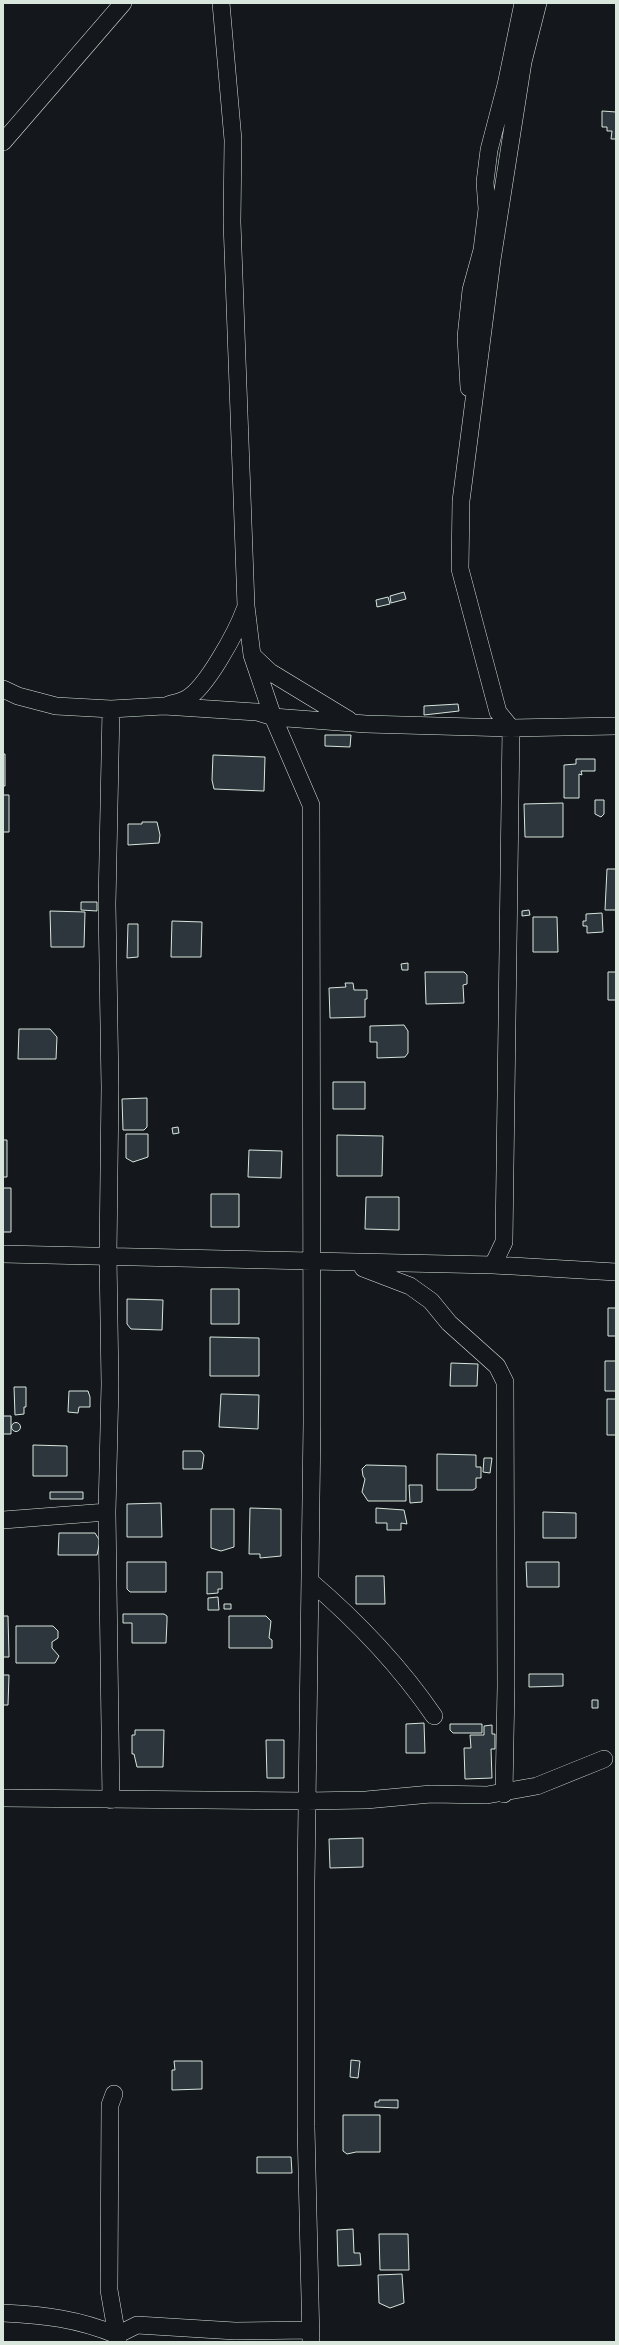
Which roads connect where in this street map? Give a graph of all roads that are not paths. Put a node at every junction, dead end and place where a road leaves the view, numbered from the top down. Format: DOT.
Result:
graph roads {
  1 [pos="123,3"];
  2 [pos="220,3"];
  3 [pos="523,3"];
  4 [pos="538,3"];
  5 [pos="3,142"];
  6 [pos="472,410"];
  7 [pos="246,606"];
  8 [pos="252,655"];
  9 [pos="3,689"];
  10 [pos="164,706"];
  11 [pos="111,709"];
  12 [pos="273,717"];
  13 [pos="354,723"];
  14 [pos="616,726"];
  15 [pos="511,728"];
  16 [pos="3,1254"];
  17 [pos="108,1256"];
  18 [pos="311,1263"];
  19 [pos="352,1263"];
  20 [pos="493,1266"];
  21 [pos="616,1272"];
  22 [pos="107,1512"];
  23 [pos="5,1520"];
  24 [pos="310,1581"];
  25 [pos="434,1716"];
  26 [pos="604,1759"];
  27 [pos="504,1794"];
  28 [pos="3,1798"];
  29 [pos="111,1800"];
  30 [pos="306,1801"];
  31 [pos="114,2094"];
  32 [pos="4,2313"];
  33 [pos="311,2336"];
  34 [pos="118,2339"];
  1 -- 5 [label="street"];
  2 -- 7 [label="street"];
  3 -- 6 [label="street"];
  4 -- 6 [label="street"];
  6 -- 15 [label="street"];
  7 -- 8 [label="street"];
  7 -- 10 [label="street"];
  8 -- 12 [label="street"];
  8 -- 13 [label="street"];
  9 -- 11 [label="street"];
  10 -- 11 [label="street"];
  10 -- 12 [label="street"];
  11 -- 17 [label="street"];
  12 -- 13 [label="street"];
  12 -- 18 [label="street"];
  13 -- 15 [label="street"];
  14 -- 15 [label="street"];
  15 -- 20 [label="street"];
  16 -- 17 [label="street"];
  17 -- 18 [label="street"];
  17 -- 22 [label="street"];
  18 -- 19 [label="street"];
  18 -- 24 [label="street"];
  19 -- 20 [label="street"];
  19 -- 27 [label="street"];
  20 -- 21 [label="street"];
  22 -- 23 [label="street"];
  22 -- 29 [label="street"];
  24 -- 25 [label="street"];
  24 -- 30 [label="street"];
  26 -- 27 [label="street"];
  27 -- 30 [label="street"];
  28 -- 29 [label="street"];
  29 -- 30 [label="street"];
  30 -- 33 [label="street"];
  31 -- 34 [label="street"];
  32 -- 34 [label="street"];
  33 -- 34 [label="street"];
}
